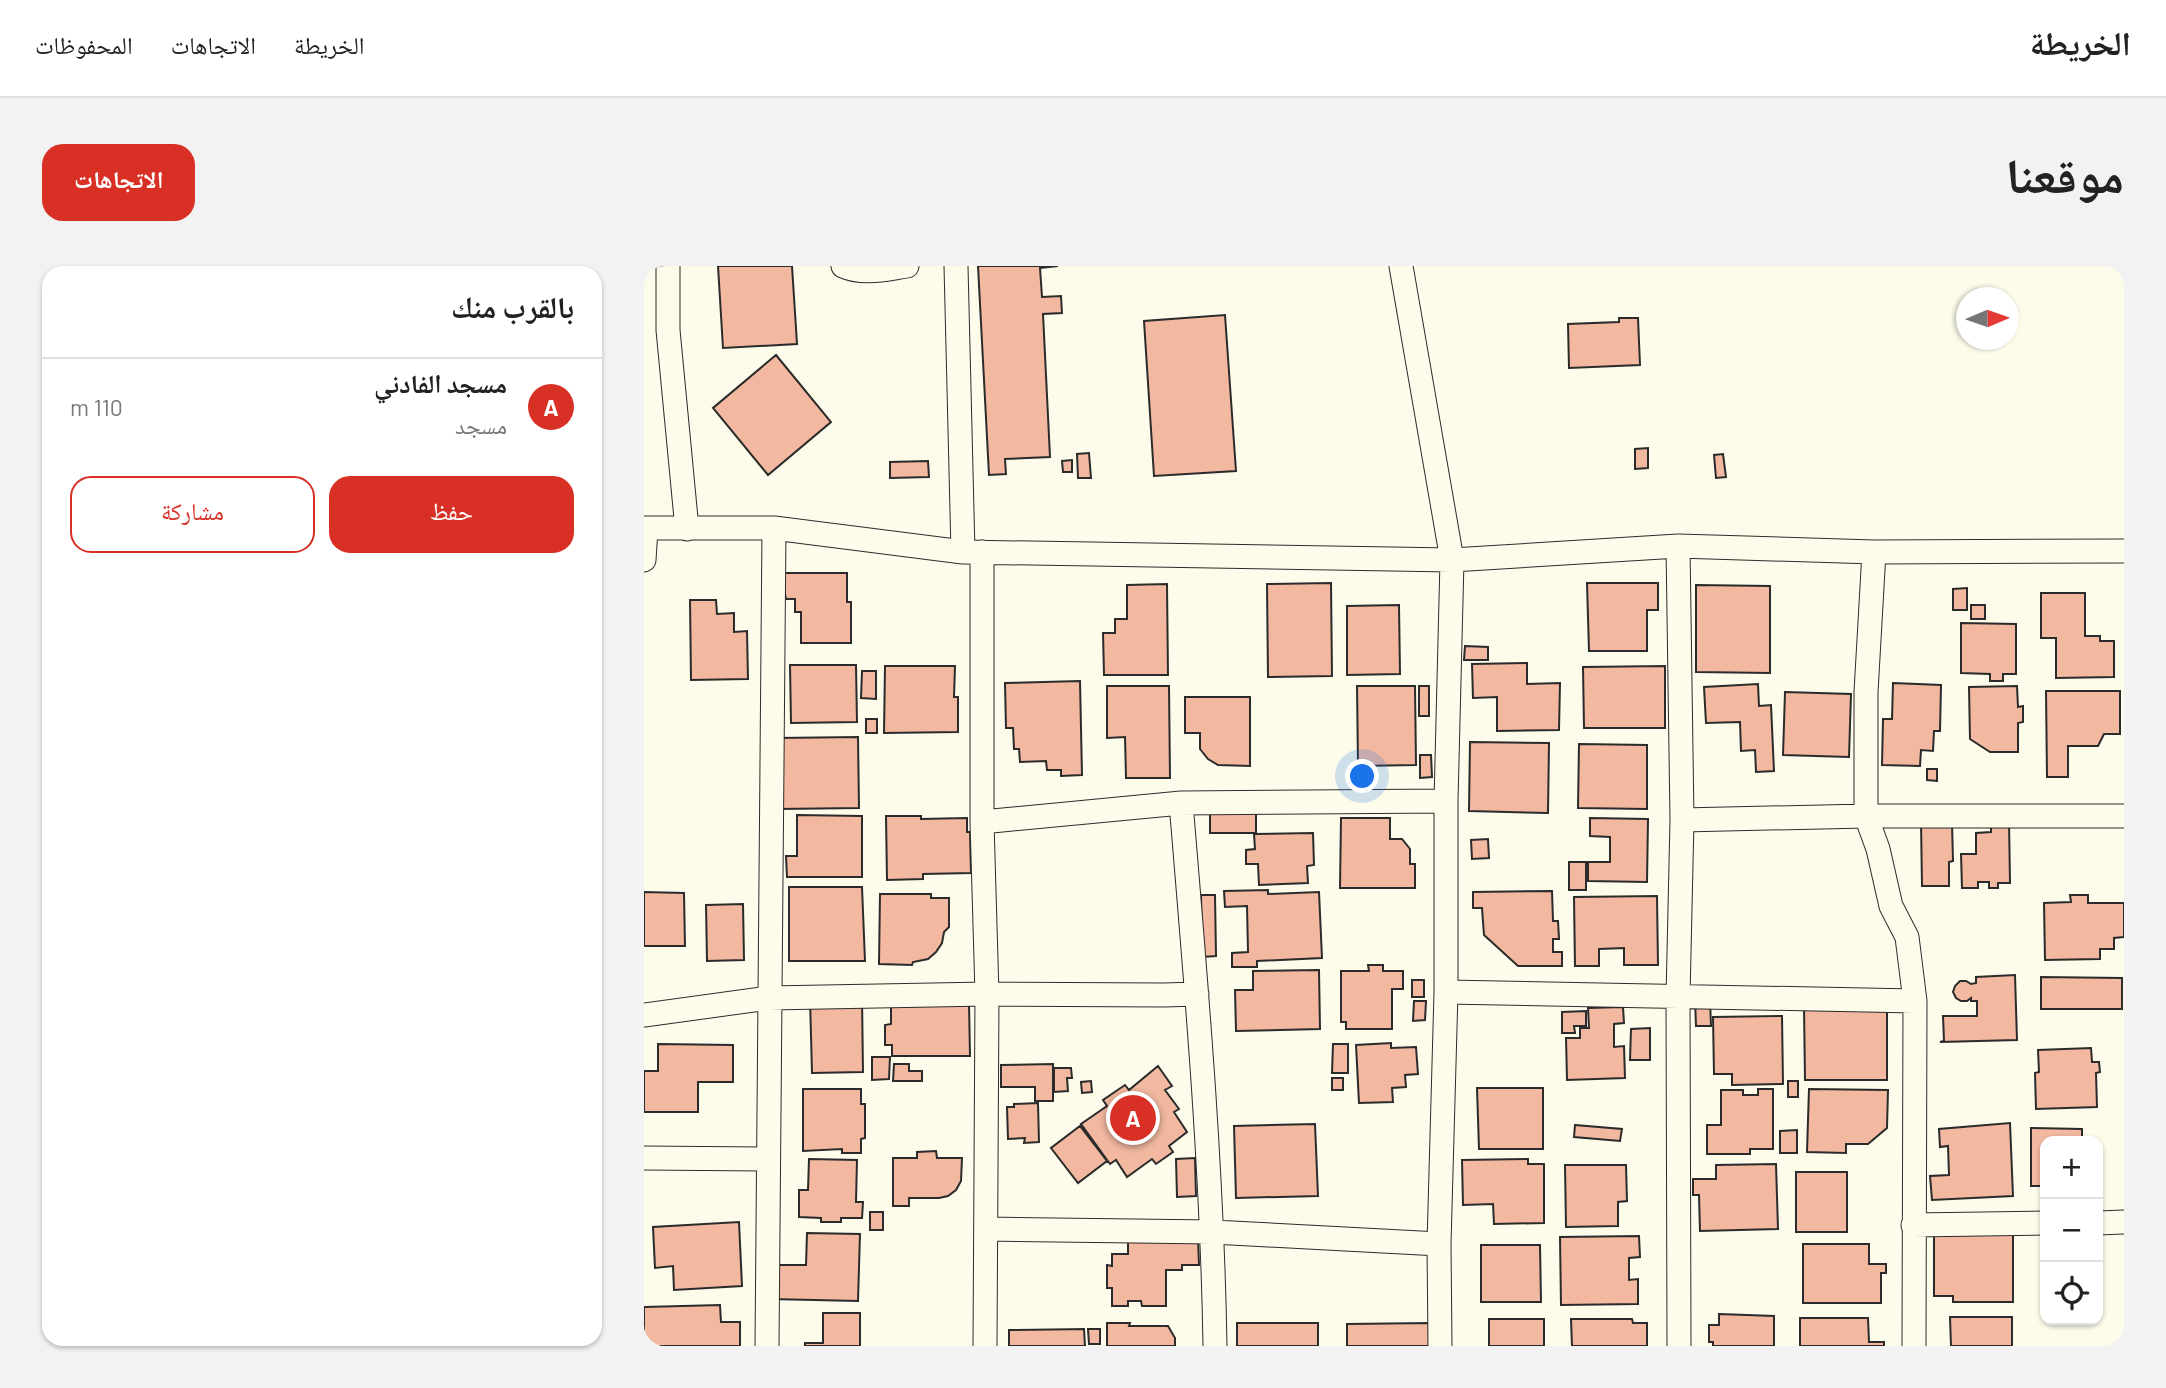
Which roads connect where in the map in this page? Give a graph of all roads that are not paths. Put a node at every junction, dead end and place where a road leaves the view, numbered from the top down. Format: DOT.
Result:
graph roads {
  1 [pos="668,266"];
  2 [pos="843,266"];
  3 [pos="907,266"];
  4 [pos="956,266"];
  5 [pos="1401,266"];
  6 [pos="774,527"];
  7 [pos="645,528"];
  8 [pos="687,529"];
  9 [pos="1678,546"];
  10 [pos="2124,551"];
  11 [pos="973,552"];
  12 [pos="1874,552"];
  13 [pos="644,560"];
  14 [pos="1452,561"];
  15 [pos="1446,801"];
  16 [pos="1181,803"];
  17 [pos="1866,816"];
  18 [pos="2124,816"];
  19 [pos="1682,820"];
  20 [pos="982,822"];
  21 [pos="1446,992"];
  22 [pos="1197,993"];
  23 [pos="987,994"];
  24 [pos="1678,997"];
  25 [pos="769,998"];
  26 [pos="1915,1001"];
  27 [pos="644,1015"];
  28 [pos="644,1158"];
  29 [pos="768,1159"];
  30 [pos="2124,1222"];
  31 [pos="2040,1223"];
  32 [pos="2103,1223"];
  33 [pos="1913,1225"];
  34 [pos="986,1229"];
  35 [pos="1213,1232"];
  36 [pos="1440,1244"];
  37 [pos="767,1346"];
  38 [pos="985,1346"];
  39 [pos="1216,1346"];
  40 [pos="1440,1346"];
  41 [pos="1679,1346"];
  42 [pos="1914,1346"];
  1 -- 8 [label="street"];
  2 -- 3 [label="street"];
  4 -- 11 [label="street"];
  5 -- 14 [label="street"];
  6 -- 8 [label="street"];
  6 -- 11 [label="street"];
  6 -- 25 [label="street"];
  7 -- 8 [label="street"];
  7 -- 13 [label="street"];
  9 -- 12 [label="street"];
  9 -- 14 [label="street"];
  9 -- 19 [label="street"];
  10 -- 12 [label="street"];
  11 -- 14 [label="street"];
  11 -- 20 [label="street"];
  12 -- 17 [label="street"];
  14 -- 15 [label="street"];
  15 -- 16 [label="street"];
  15 -- 21 [label="street"];
  16 -- 20 [label="street"];
  16 -- 22 [label="street"];
  17 -- 18 [label="street"];
  17 -- 19 [label="street"];
  17 -- 26 [label="street"];
  19 -- 24 [label="street"];
  20 -- 23 [label="street"];
  21 -- 24 [label="street"];
  21 -- 36 [label="street"];
  22 -- 23 [label="street"];
  22 -- 35 [label="street"];
  23 -- 25 [label="street"];
  23 -- 34 [label="street"];
  24 -- 26 [label="street"];
  24 -- 41 [label="street"];
  25 -- 27 [label="street"];
  25 -- 29 [label="street"];
  26 -- 33 [label="street"];
  28 -- 29 [label="street"];
  29 -- 37 [label="street"];
  30 -- 32 [label="street"];
  31 -- 33 [label="street"];
  33 -- 42 [label="street"];
  34 -- 35 [label="street"];
  34 -- 38 [label="street"];
  35 -- 36 [label="street"];
  35 -- 39 [label="street"];
  36 -- 40 [label="street"];
}
